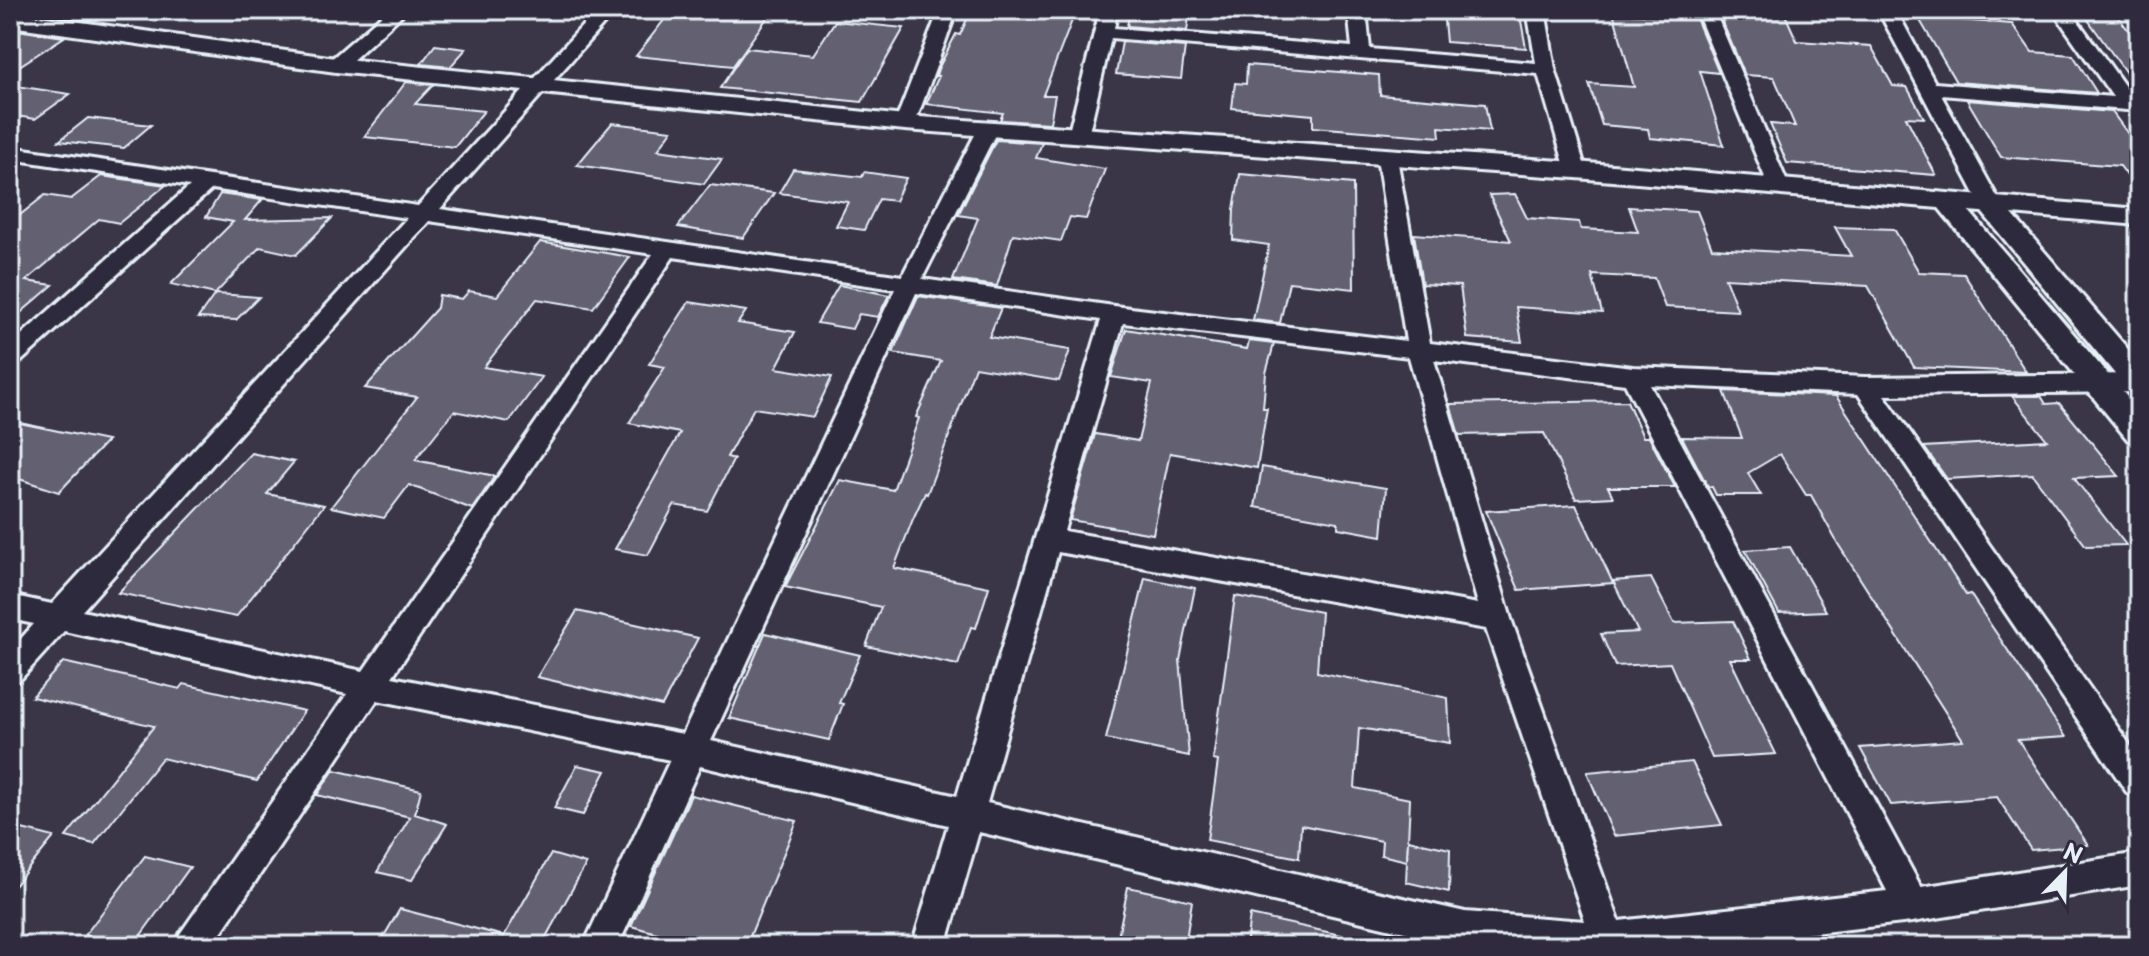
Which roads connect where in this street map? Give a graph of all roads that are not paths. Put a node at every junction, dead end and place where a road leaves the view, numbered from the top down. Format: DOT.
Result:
graph roads {
  1 [pos="398,10"];
  2 [pos="607,10"];
  3 [pos="948,10"];
  4 [pos="1109,10"];
  5 [pos="1357,10"];
  6 [pos="1536,10"];
  7 [pos="1705,10"];
  8 [pos="1887,10"];
  9 [pos="2061,10"];
  10 [pos="10,19"];
  11 [pos="1103,32"];
  12 [pos="1361,51"];
  13 [pos="336,65"];
  14 [pos="1546,69"];
  15 [pos="539,86"];
  16 [pos="1929,88"];
  17 [pos="2133,104"];
  18 [pos="905,123"];
  19 [pos="988,129"];
  20 [pos="1078,136"];
  21 [pos="20,155"];
  22 [pos="1387,158"];
  23 [pos="1576,170"];
  24 [pos="10,171"];
  25 [pos="208,181"];
  26 [pos="1779,187"];
  27 [pos="1948,202"];
  28 [pos="1991,206"];
  29 [pos="422,213"];
  30 [pos="2139,217"];
  31 [pos="668,248"];
  32 [pos="909,283"];
  33 [pos="1114,314"];
  34 [pos="1419,351"];
  35 [pos="10,358"];
  36 [pos="1633,376"];
  37 [pos="2098,383"];
  38 [pos="2139,383"];
  39 [pos="1865,386"];
  40 [pos="2139,432"];
  41 [pos="1046,539"];
  42 [pos="10,607"];
  43 [pos="60,617"];
  44 [pos="1497,619"];
  45 [pos="10,671"];
  46 [pos="367,685"];
  47 [pos="690,750"];
  48 [pos="2139,784"];
  49 [pos="968,814"];
  50 [pos="2139,869"];
  51 [pos="1912,905"];
  52 [pos="1610,942"];
  53 [pos="192,946"];
  54 [pos="600,946"];
  55 [pos="929,946"];
  1 -- 13 [label="street"];
  2 -- 15 [label="street"];
  3 -- 18 [label="street"];
  4 -- 11 [label="street"];
  5 -- 12 [label="street"];
  6 -- 14 [label="street"];
  7 -- 26 [label="street"];
  8 -- 16 [label="street"];
  9 -- 17 [label="street"];
  10 -- 13 [label="street"];
  11 -- 12 [label="street"];
  11 -- 20 [label="street"];
  12 -- 14 [label="street"];
  13 -- 15 [label="street"];
  14 -- 23 [label="street"];
  15 -- 18 [label="street"];
  15 -- 29 [label="street"];
  16 -- 17 [label="street"];
  16 -- 28 [label="street"];
  18 -- 19 [label="street"];
  19 -- 20 [label="street"];
  19 -- 32 [label="street"];
  20 -- 22 [label="street"];
  21 -- 24 [label="street"];
  21 -- 25 [label="street"];
  22 -- 23 [label="street"];
  22 -- 34 [label="street"];
  23 -- 26 [label="street"];
  25 -- 29 [label="street"];
  25 -- 35 [label="street"];
  26 -- 27 [label="street"];
  27 -- 28 [label="street"];
  27 -- 37 [label="street"];
  28 -- 30 [label="street"];
  28 -- 38 [label="street"];
  29 -- 31 [label="street"];
  29 -- 43 [label="street"];
  31 -- 32 [label="street"];
  31 -- 46 [label="street"];
  32 -- 33 [label="street"];
  32 -- 47 [label="street"];
  33 -- 34 [label="street"];
  33 -- 41 [label="street"];
  34 -- 36 [label="street"];
  34 -- 44 [label="street"];
  36 -- 39 [label="street"];
  36 -- 51 [label="street"];
  37 -- 38 [label="street"];
  37 -- 39 [label="street"];
  37 -- 40 [label="street"];
  39 -- 48 [label="street"];
  41 -- 44 [label="street"];
  41 -- 49 [label="street"];
  42 -- 43 [label="street"];
  43 -- 45 [label="street"];
  43 -- 46 [label="street"];
  44 -- 52 [label="street"];
  46 -- 47 [label="street"];
  46 -- 53 [label="street"];
  47 -- 49 [label="street"];
  47 -- 54 [label="street"];
  49 -- 52 [label="street"];
  49 -- 55 [label="street"];
  50 -- 51 [label="street"];
  51 -- 52 [label="street"];
}
